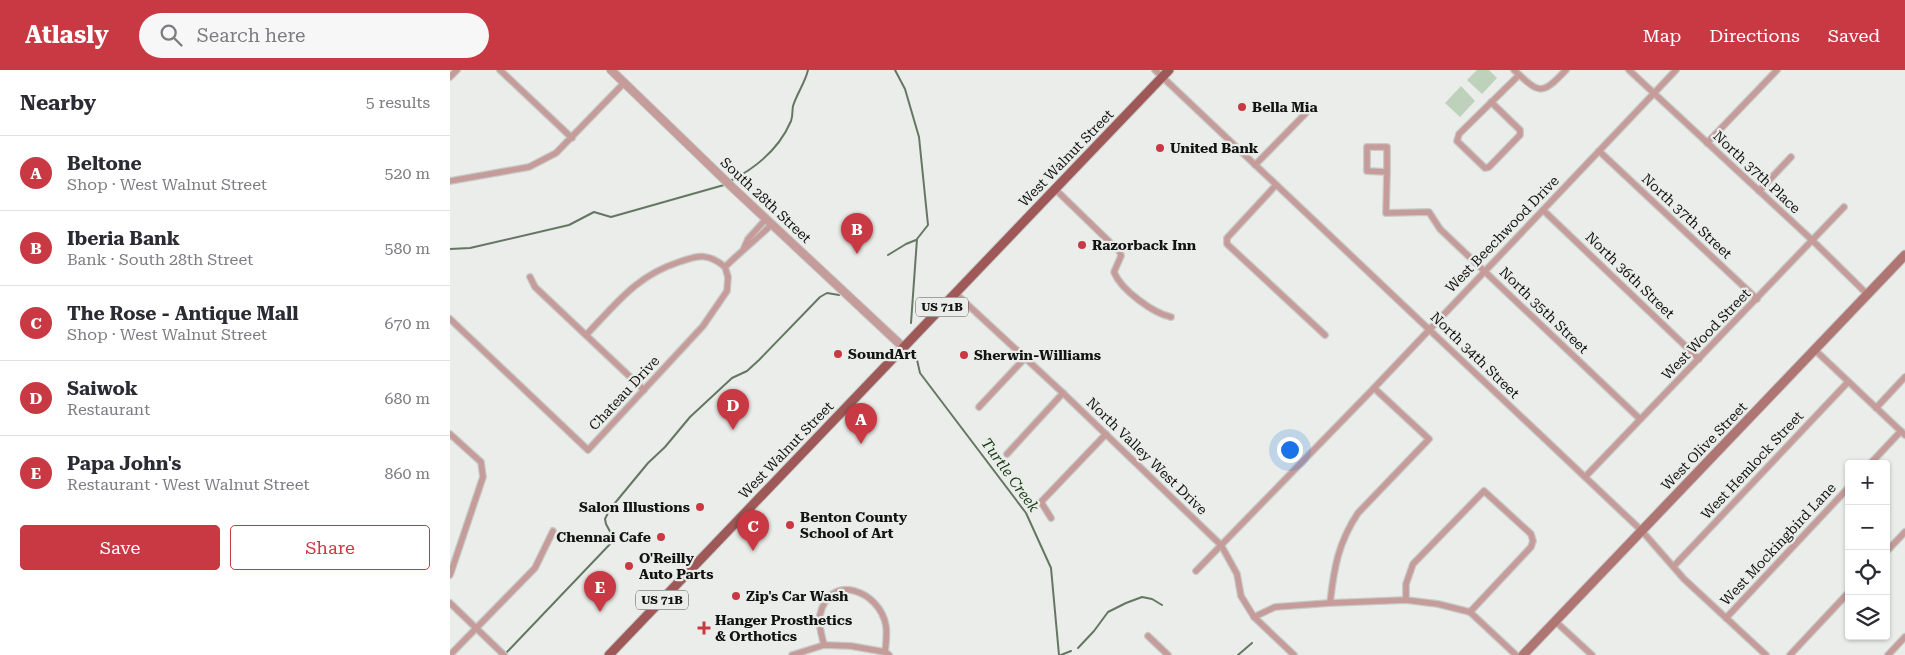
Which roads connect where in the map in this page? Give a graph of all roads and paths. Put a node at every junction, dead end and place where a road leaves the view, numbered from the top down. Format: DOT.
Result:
graph roads {
  1 [pos="456,70"];
  2 [pos="500,70"];
  3 [pos="611,70"];
  4 [pos="1155,70"];
  5 [pos="1566,70"];
  6 [pos="1629,70"];
  7 [pos="1676,70"];
  8 [pos="1778,70"];
  9 [pos="1516,72"];
  10 [pos="1166,74"];
  11 [pos="450,77"];
  12 [pos="624,83"];
  13 [pos="1654,93"];
  14 [pos="1491,102"];
  15 [pos="1306,112"];
  16 [pos="572,138"];
  17 [pos="1707,143"];
  18 [pos="1599,151"];
  19 [pos="1791,157"];
  20 [pos="1255,165"];
  21 [pos="1387,172"];
  22 [pos="450,181"];
  23 [pos="1276,186"];
  24 [pos="1055,189"];
  25 [pos="1760,191"];
  26 [pos="1844,207"];
  27 [pos="1543,210"];
  28 [pos="769,222"];
  29 [pos="1812,240"];
  30 [pos="1905,255"];
  31 [pos="725,267"];
  32 [pos="1484,271"];
  33 [pos="530,277"];
  34 [pos="955,293"];
  35 [pos="1867,294"];
  36 [pos="1757,299"];
  37 [pos="1171,317"];
  38 [pos="450,319"];
  39 [pos="1429,329"];
  40 [pos="586,335"];
  41 [pos="1325,335"];
  42 [pos="904,348"];
  43 [pos="1814,350"];
  44 [pos="1025,358"];
  45 [pos="1699,359"];
  46 [pos="1905,377"];
  47 [pos="1848,382"];
  48 [pos="1374,388"];
  49 [pos="644,390"];
  50 [pos="1064,393"];
  51 [pos="979,408"];
  52 [pos="1876,408"];
  53 [pos="1640,420"];
  54 [pos="1903,433"];
  55 [pos="450,434"];
  56 [pos="1106,434"];
  57 [pos="1007,454"];
  58 [pos="1874,460"];
  59 [pos="1585,477"];
  60 [pos="1845,491"];
  61 [pos="1051,518"];
  62 [pos="553,531"];
  63 [pos="1642,531"];
  64 [pos="1905,532"];
  65 [pos="1221,545"];
  66 [pos="1888,550"];
  67 [pos="1674,566"];
  68 [pos="1196,571"];
  69 [pos="450,575"];
  70 [pos="1846,595"];
  71 [pos="1406,600"];
  72 [pos="450,603"];
  73 [pos="1330,604"];
  74 [pos="1470,612"];
  75 [pos="1254,617"];
  76 [pos="1726,618"];
  77 [pos="1556,621"];
  78 [pos="476,628"];
  79 [pos="1148,636"];
  80 [pos="1905,637"];
  81 [pos="824,645"];
  82 [pos="887,654"];
  83 [pos="450,655"];
  84 [pos="504,655"];
  85 [pos="609,655"];
  86 [pos="792,655"];
  87 [pos="1168,655"];
  88 [pos="1294,655"];
  89 [pos="1516,655"];
  90 [pos="1523,655"];
  91 [pos="1592,655"];
  92 [pos="1766,655"];
  93 [pos="1790,655"];
  94 [pos="1888,655"];
  1 -- 11 [label="street"];
  2 -- 16 [label="street"];
  3 -- 12 [label="street, South 28th Street"];
  4 -- 10 [label="street, North 34th Street"];
  5 -- 9 [label="street"];
  6 -- 13 [label="street, North 37th Place"];
  7 -- 13 [label="street, West Beechwood Drive"];
  8 -- 17 [label="street"];
  9 -- 14 [label="street"];
  10 -- 20 [label="street, North 34th Street"];
  10 -- 24 [label="main road, West Walnut Street / US 71B"];
  12 -- 16 [label="street"];
  12 -- 28 [label="street, South 28th Street"];
  13 -- 17 [label="street, North 37th Place"];
  13 -- 18 [label="street, West Beechwood Drive"];
  14 -- 14 [label="street"];
  15 -- 20 [label="street"];
  16 -- 22 [label="street"];
  17 -- 25 [label="street, North 37th Place"];
  18 -- 27 [label="street, West Beechwood Drive"];
  18 -- 36 [label="street, North 37th Street"];
  19 -- 25 [label="street"];
  20 -- 23 [label="street, North 34th Street"];
  21 -- 21 [label="street, North 35th Street"];
  21 -- 32 [label="street, North 35th Street"];
  23 -- 39 [label="street, North 34th Street"];
  23 -- 41 [label="street"];
  24 -- 34 [label="main road, West Walnut Street / US 71B"];
  24 -- 37 [label="street"];
  25 -- 29 [label="street, North 37th Place"];
  26 -- 29 [label="street, West Wood Street"];
  27 -- 32 [label="street, West Beechwood Drive"];
  27 -- 45 [label="street, North 36th Street"];
  28 -- 31 [label="street"];
  28 -- 42 [label="street, South 28th Street"];
  29 -- 35 [label="street, North 37th Place"];
  29 -- 36 [label="street, West Wood Street"];
  30 -- 35 [label="main road, West Olive Street"];
  31 -- 40 [label="street"];
  31 -- 49 [label="street, Chateau Drive"];
  32 -- 39 [label="street, West Beechwood Drive"];
  32 -- 53 [label="street, North 35th Street"];
  33 -- 40 [label="street"];
  34 -- 42 [label="main road, West Walnut Street / US 71B"];
  34 -- 44 [label="street, North Valley West Drive"];
  35 -- 43 [label="main road, West Olive Street"];
  36 -- 45 [label="street, West Wood Street"];
  38 -- 49 [label="street, Chateau Drive"];
  39 -- 48 [label="street, West Beechwood Drive"];
  39 -- 59 [label="street, North 34th Street"];
  40 -- 49 [label="street"];
  42 -- 85 [label="main road, West Walnut Street / US 71B"];
  43 -- 47 [label="street"];
  43 -- 63 [label="main road, West Olive Street"];
  44 -- 50 [label="street, North Valley West Drive"];
  44 -- 51 [label="street"];
  45 -- 53 [label="street, West Wood Street"];
  46 -- 52 [label="street"];
  47 -- 52 [label="street"];
  47 -- 67 [label="street, West Hemlock Street"];
  48 -- 65 [label="street, West Beechwood Drive"];
  48 -- 73 [label="street"];
  50 -- 56 [label="street, North Valley West Drive"];
  50 -- 57 [label="street"];
  52 -- 54 [label="street"];
  53 -- 59 [label="street, West Wood Street"];
  54 -- 58 [label="street"];
  55 -- 69 [label="street"];
  56 -- 61 [label="street"];
  56 -- 65 [label="street, North Valley West Drive"];
  59 -- 63 [label="street, North 34th Street"];
  60 -- 76 [label="street, West Mockingbird Lane"];
  62 -- 78 [label="street"];
  63 -- 67 [label="street, North 34th Street"];
  63 -- 77 [label="main road, West Olive Street"];
  64 -- 66 [label="street"];
  65 -- 68 [label="street, West Beechwood Drive"];
  65 -- 75 [label="street, North Valley West Drive"];
  67 -- 76 [label="street, North 34th Street"];
  70 -- 93 [label="street"];
  71 -- 73 [label="street"];
  71 -- 74 [label="street"];
  71 -- 74 [label="street"];
  72 -- 78 [label="street"];
  73 -- 75 [label="street"];
  74 -- 89 [label="street"];
  75 -- 88 [label="street, North Valley West Drive"];
  76 -- 92 [label="street, North 34th Street"];
  77 -- 90 [label="main road, West Olive Street"];
  77 -- 91 [label="street"];
  78 -- 83 [label="street"];
  78 -- 84 [label="street"];
  79 -- 87 [label="street"];
  80 -- 94 [label="street"];
  81 -- 82 [label="street"];
  81 -- 82 [label="street"];
  81 -- 86 [label="street"];
}
